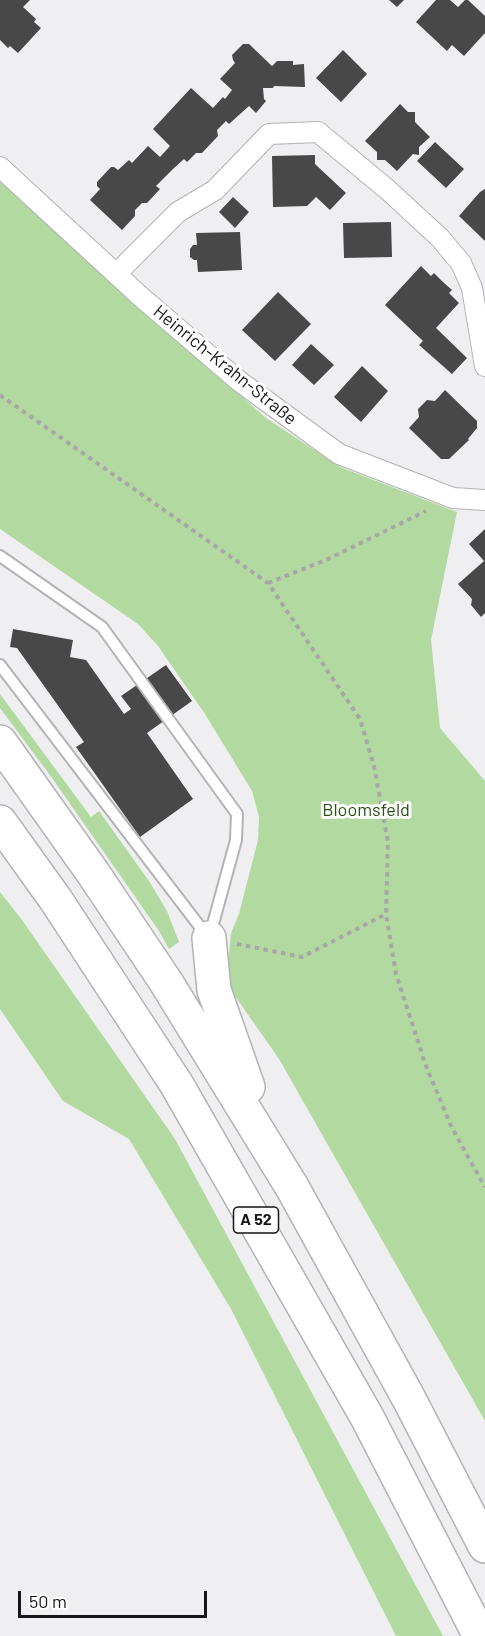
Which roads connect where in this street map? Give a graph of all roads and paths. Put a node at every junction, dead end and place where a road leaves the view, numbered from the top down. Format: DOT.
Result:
graph roads {
  1 [pos="0,166"];
  2 [pos="116,274"];
  3 [pos="485,366"];
  4 [pos="0,395"];
  5 [pos="453,498"];
  6 [pos="485,500"];
  7 [pos="0,556"];
  8 [pos="268,583"];
  9 [pos="0,666"];
  10 [pos="0,742"];
  11 [pos="0,822"];
  12 [pos="386,914"];
  13 [pos="209,938"];
  14 [pos="292,1187"];
  15 [pos="485,1187"];
  16 [pos="485,1546"];
  17 [pos="480,1636"];
  1 -- 2 [label="street, Heinrich-Krahn-Straße"];
  2 -- 3 [label="street"];
  2 -- 5 [label="street, Heinrich-Krahn-Straße"];
  4 -- 8 [label="path"];
  5 -- 6 [label="street, Heinrich-Krahn-Straße"];
  5 -- 8 [label="path"];
  7 -- 13 [label="lane"];
  8 -- 12 [label="path"];
  9 -- 13 [label="lane"];
  10 -- 14 [label="highway, A 52"];
  11 -- 17 [label="highway, A 52"];
  12 -- 13 [label="path"];
  12 -- 15 [label="path"];
  13 -- 14 [label="highway"];
  14 -- 16 [label="highway, A 52"];
}
